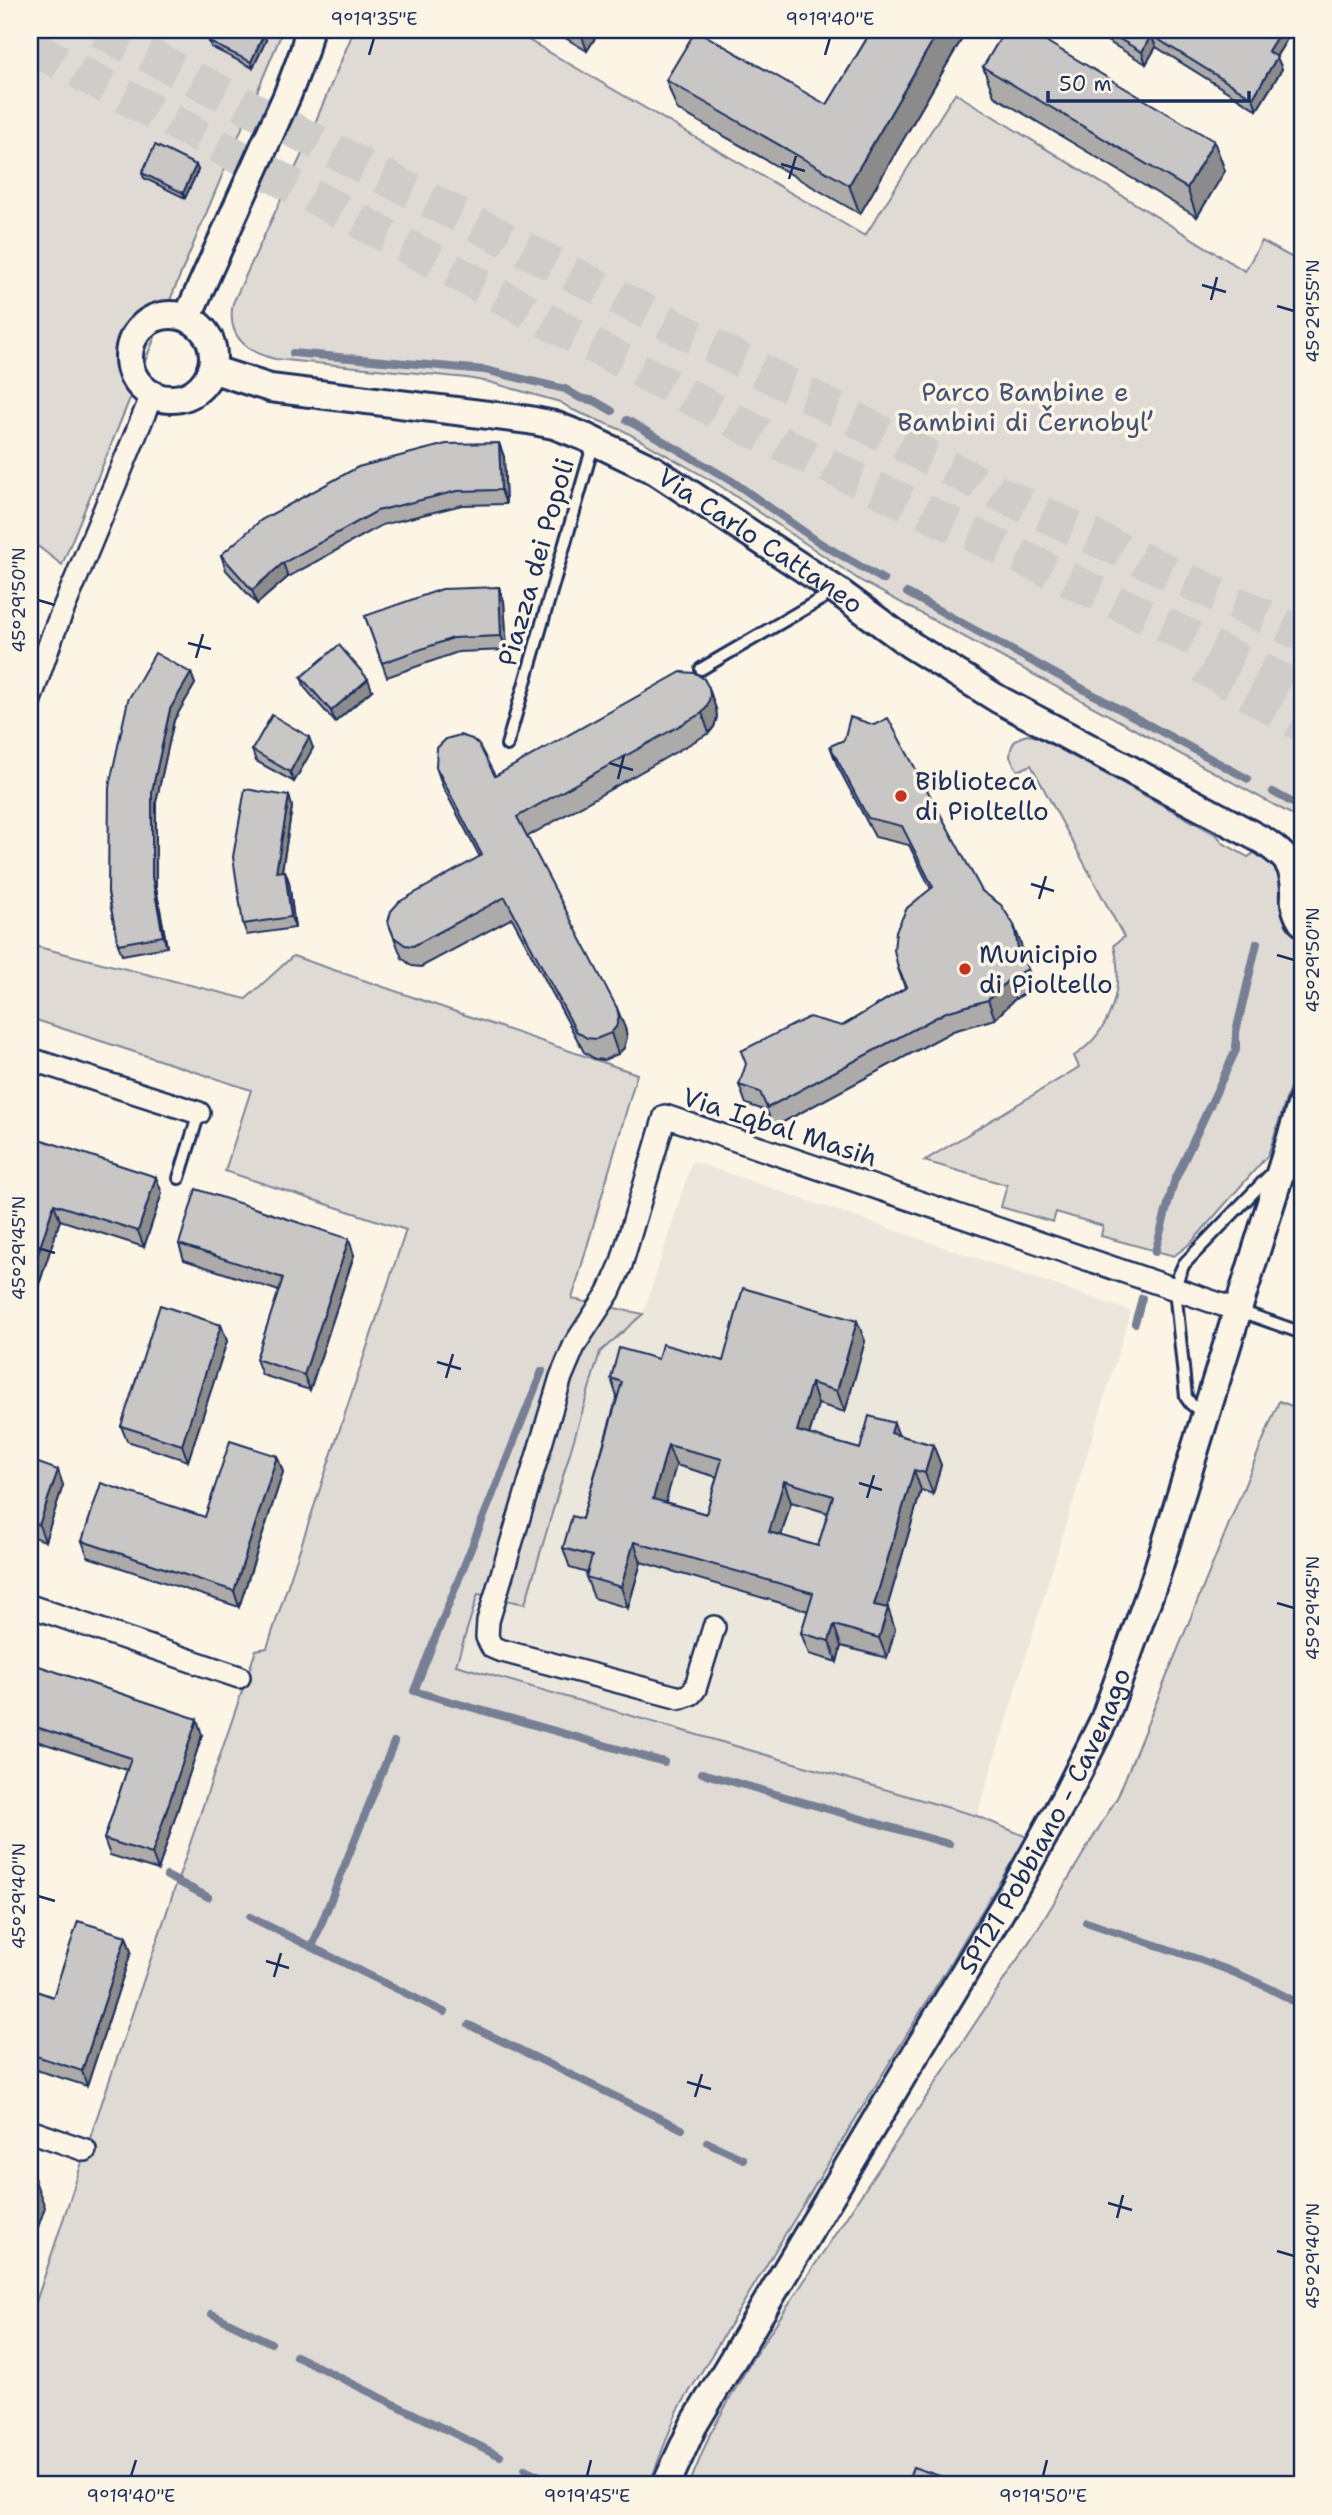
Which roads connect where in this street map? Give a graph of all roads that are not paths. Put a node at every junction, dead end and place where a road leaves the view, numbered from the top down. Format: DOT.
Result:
graph roads {
  1 [pos="310,37"];
  2 [pos="187,318"];
  3 [pos="211,369"];
  4 [pos="152,395"];
  5 [pos="594,442"];
  6 [pos="836,590"];
  7 [pos="701,669"];
  8 [pos="30,700"];
  9 [pos="507,745"];
  10 [pos="1264,841"];
  11 [pos="1302,853"];
  12 [pos="1298,881"];
  13 [pos="1302,922"];
  14 [pos="30,1059"];
  15 [pos="1302,1102"];
  16 [pos="199,1113"];
  17 [pos="1286,1158"];
  18 [pos="180,1178"];
  19 [pos="1175,1289"];
  20 [pos="1237,1310"];
  21 [pos="1302,1333"];
  22 [pos="1204,1414"];
  23 [pos="30,1606"];
  24 [pos="714,1627"];
  25 [pos="239,1677"];
  26 [pos="30,2131"];
  27 [pos="85,2150"];
  28 [pos="666,2485"];
  1 -- 2 [label="street"];
  2 -- 3 [label="street"];
  2 -- 4 [label="street"];
  3 -- 4 [label="street"];
  3 -- 5 [label="street, Via Carlo Cattaneo"];
  4 -- 8 [label="street"];
  5 -- 6 [label="street, Via Carlo Cattaneo"];
  5 -- 9 [label="lane, Piazza dei Popoli"];
  6 -- 7 [label="lane"];
  6 -- 10 [label="street, Via Carlo Cattaneo"];
  10 -- 11 [label="street, Via Carlo Cattaneo"];
  10 -- 12 [label="street, Via Carlo Cattaneo"];
  12 -- 13 [label="street"];
  14 -- 16 [label="street"];
  15 -- 17 [label="street, SP121 Pobbiano - Cavenago"];
  16 -- 18 [label="lane"];
  17 -- 19 [label="lane"];
  17 -- 20 [label="street, SP121 Pobbiano - Cavenago"];
  19 -- 20 [label="street, Via Iqbal Masih"];
  19 -- 22 [label="lane"];
  19 -- 24 [label="street, Via Iqbal Masih"];
  20 -- 21 [label="lane"];
  20 -- 22 [label="street, SP121 Pobbiano - Cavenago"];
  22 -- 28 [label="street, SP121 Pobbiano - Cavenago"];
  23 -- 25 [label="street"];
  26 -- 27 [label="street"];
}
